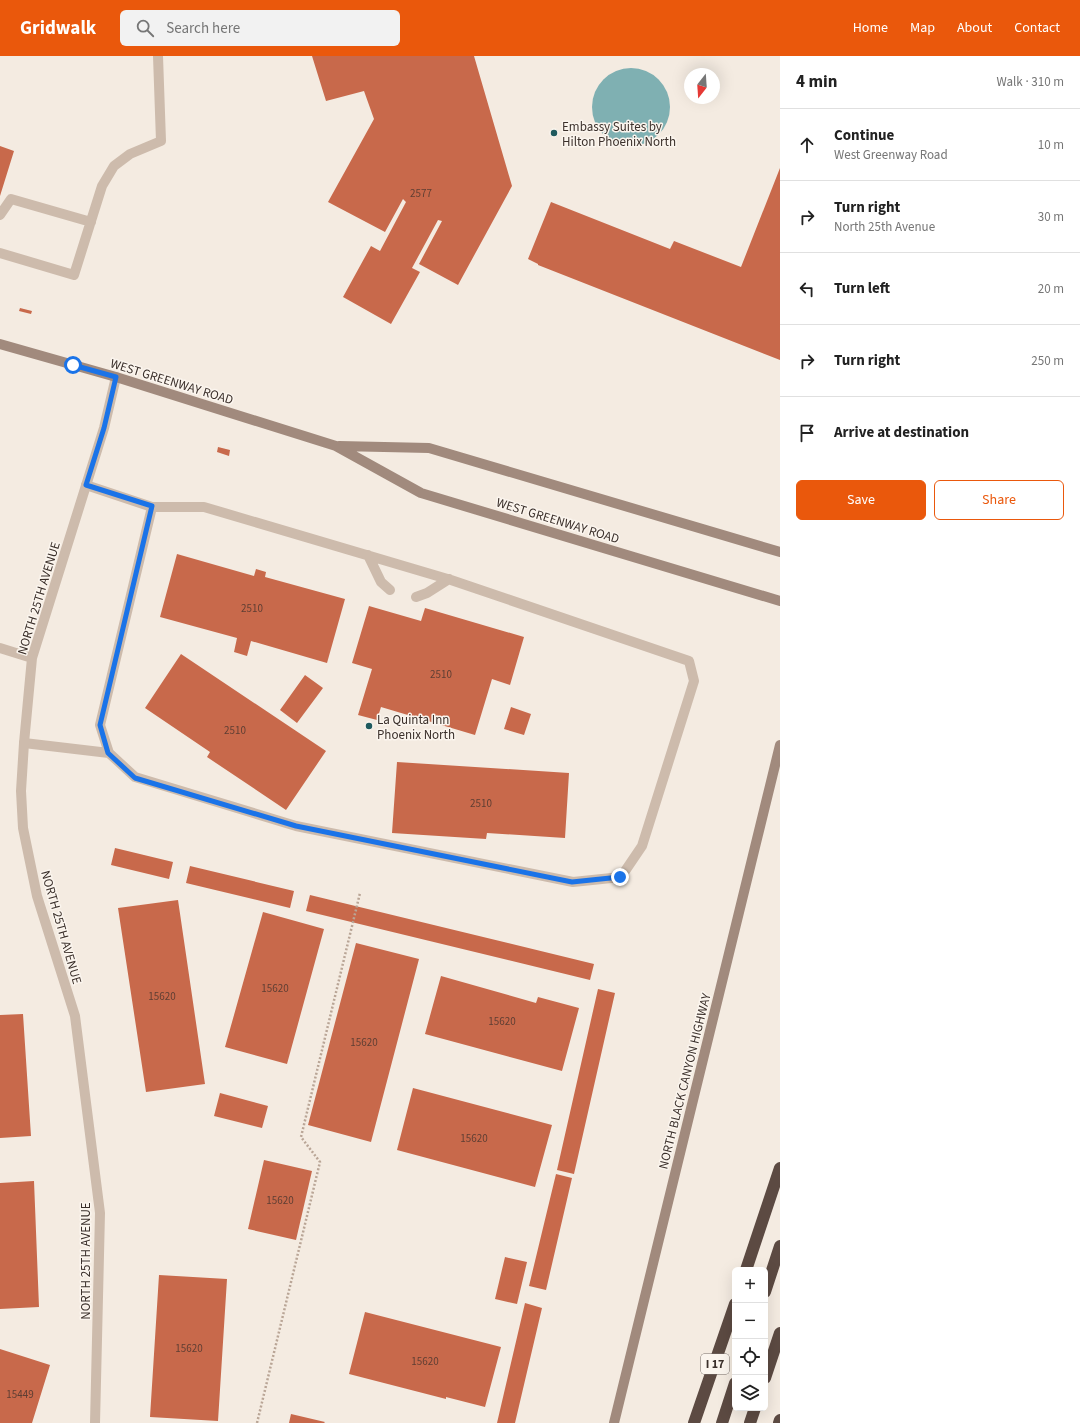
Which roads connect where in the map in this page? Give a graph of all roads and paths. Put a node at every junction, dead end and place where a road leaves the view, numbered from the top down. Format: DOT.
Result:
graph roads {
  1 [pos="158,56"];
  2 [pos="0,215"];
  3 [pos="91,222"];
  4 [pos="0,253"];
  5 [pos="0,344"];
  6 [pos="116,377"];
  7 [pos="336,446"];
  8 [pos="86,485"];
  9 [pos="152,506"];
  10 [pos="780,552"];
  11 [pos="368,555"];
  12 [pos="449,579"];
  13 [pos="390,590"];
  14 [pos="416,597"];
  15 [pos="780,601"];
  16 [pos="0,648"];
  17 [pos="32,658"];
  18 [pos="24,743"];
  19 [pos="780,745"];
  20 [pos="108,753"];
  21 [pos="360,893"];
  22 [pos="780,1168"];
  23 [pos="780,1246"];
  24 [pos="747,1267"];
  25 [pos="768,1283"];
  26 [pos="732,1313"];
  27 [pos="780,1333"];
  28 [pos="766,1375"];
  29 [pos="732,1392"];
  30 [pos="754,1411"];
  31 [pos="95,1423"];
  32 [pos="257,1423"];
  33 [pos="614,1423"];
  34 [pos="694,1423"];
  35 [pos="722,1423"];
  36 [pos="750,1423"];
  1 -- 3 [label="street"];
  2 -- 3 [label="street"];
  3 -- 4 [label="street"];
  5 -- 6 [label="main road, WEST GREENWAY ROAD"];
  6 -- 7 [label="main road, WEST GREENWAY ROAD"];
  6 -- 8 [label="street, NORTH 25TH AVENUE"];
  7 -- 10 [label="main road, WEST GREENWAY ROAD"];
  7 -- 15 [label="main road, WEST GREENWAY ROAD"];
  8 -- 9 [label="street"];
  8 -- 17 [label="street, NORTH 25TH AVENUE"];
  9 -- 11 [label="street"];
  9 -- 20 [label="street"];
  11 -- 12 [label="street"];
  11 -- 13 [label="street"];
  12 -- 14 [label="street"];
  12 -- 20 [label="street"];
  16 -- 17 [label="street"];
  17 -- 18 [label="street, NORTH 25TH AVENUE"];
  18 -- 20 [label="street"];
  18 -- 31 [label="street, NORTH 25TH AVENUE"];
  19 -- 33 [label="main road, NORTH BLACK CANYON HIGHWAY"];
  21 -- 32 [label="path"];
  22 -- 24 [label="highway"];
  23 -- 25 [label="highway"];
  26 -- 34 [label="highway, I 17"];
  27 -- 28 [label="highway"];
  29 -- 35 [label="highway"];
  30 -- 36 [label="highway"];
}
